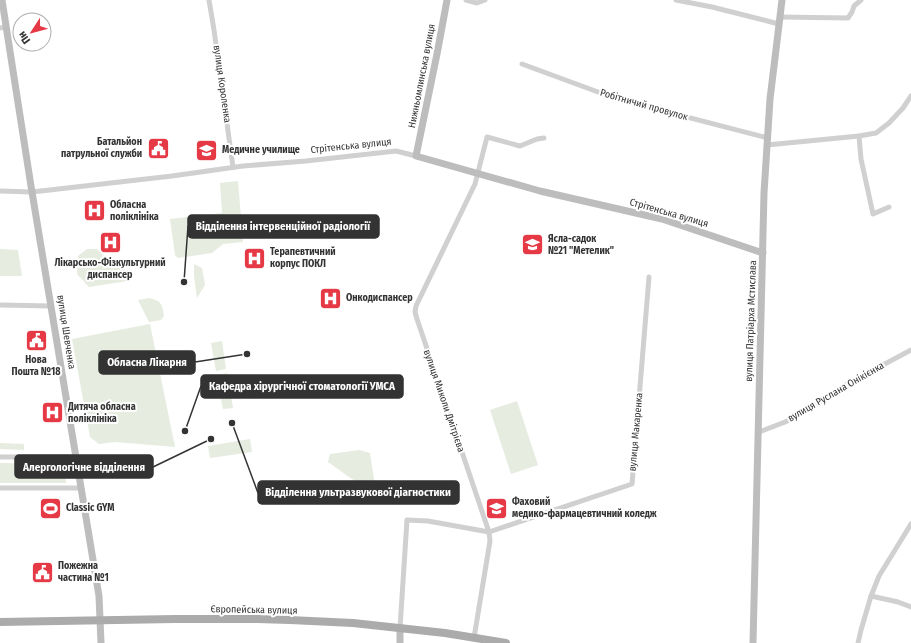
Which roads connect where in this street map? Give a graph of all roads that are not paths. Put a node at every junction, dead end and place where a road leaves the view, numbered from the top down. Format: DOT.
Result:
graph roads {
  1 [pos="2,0"];
  2 [pos="209,0"];
  3 [pos="446,0"];
  4 [pos="466,0"];
  5 [pos="485,0"];
  6 [pos="676,0"];
  7 [pos="782,0"];
  8 [pos="861,0"];
  9 [pos="780,21"];
  10 [pos="3,28"];
  11 [pos="522,64"];
  12 [pos="911,96"];
  13 [pos="860,136"];
  14 [pos="544,138"];
  15 [pos="767,142"];
  16 [pos="416,156"];
  17 [pos="233,168"];
  18 [pos="478,174"];
  19 [pos="0,191"];
  20 [pos="32,192"];
  21 [pos="889,207"];
  22 [pos="763,253"];
  23 [pos="649,276"];
  24 [pos="0,305"];
  25 [pos="51,306"];
  26 [pos="911,350"];
  27 [pos="759,432"];
  28 [pos="0,457"];
  29 [pos="76,458"];
  30 [pos="0,488"];
  31 [pos="81,488"];
  32 [pos="910,527"];
  33 [pos="488,532"];
  34 [pos="871,596"];
  35 [pos="911,607"];
  36 [pos="100,620"];
  37 [pos="0,622"];
  38 [pos="400,628"];
  39 [pos="474,638"];
  40 [pos="101,643"];
  41 [pos="400,643"];
  42 [pos="506,643"];
  43 [pos="753,643"];
  44 [pos="858,643"];
  1 -- 10 [label="main road, вулиця Шевченка"];
  2 -- 17 [label="street, вулиця Короленка"];
  3 -- 16 [label="main road, Нижньомлинська вулиця"];
  4 -- 5 [label="street"];
  6 -- 9 [label="street"];
  7 -- 9 [label="main road, вулиця Патріарха Мстислава"];
  8 -- 9 [label="street"];
  9 -- 15 [label="main road, вулиця Патріарха Мстислава"];
  10 -- 20 [label="main road, вулиця Шевченка"];
  11 -- 15 [label="street, Робітничий провулок"];
  12 -- 13 [label="street"];
  13 -- 15 [label="street"];
  13 -- 21 [label="street"];
  14 -- 18 [label="street, вулиця Миколи Дмітрієва"];
  15 -- 22 [label="main road, вулиця Патріарха Мстислава"];
  16 -- 17 [label="street, Стрітенська вулиця"];
  16 -- 18 [label="main road, Стрітенська вулиця"];
  17 -- 20 [label="street, Стрітенська вулиця"];
  18 -- 22 [label="main road, Стрітенська вулиця"];
  18 -- 33 [label="street, вулиця Миколи Дмітрієва"];
  19 -- 20 [label="street, Стрітенська вулиця"];
  20 -- 25 [label="main road, вулиця Шевченка"];
  22 -- 27 [label="main road, вулиця Патріарха Мстислава"];
  23 -- 33 [label="street, вулиця Макаренка"];
  24 -- 25 [label="street"];
  25 -- 29 [label="main road, вулиця Шевченка"];
  26 -- 27 [label="street, вулиця Руслана Онікієнка"];
  27 -- 43 [label="main road, вулиця Патріарха Мстислава"];
  28 -- 29 [label="street"];
  29 -- 31 [label="main road, вулиця Шевченка"];
  30 -- 31 [label="street"];
  31 -- 36 [label="main road, вулиця Шевченка"];
  32 -- 34 [label="street"];
  33 -- 38 [label="street"];
  33 -- 39 [label="street, вулиця Миколи Дмітрієва"];
  34 -- 35 [label="street"];
  34 -- 44 [label="street"];
  36 -- 37 [label="main road, Європейська вулиця"];
  36 -- 38 [label="main road, Європейська вулиця"];
  36 -- 40 [label="main road, вулиця Шевченка"];
  38 -- 39 [label="main road, Європейська вулиця"];
  38 -- 41 [label="main road"];
  39 -- 42 [label="main road, Європейська вулиця"];
}
